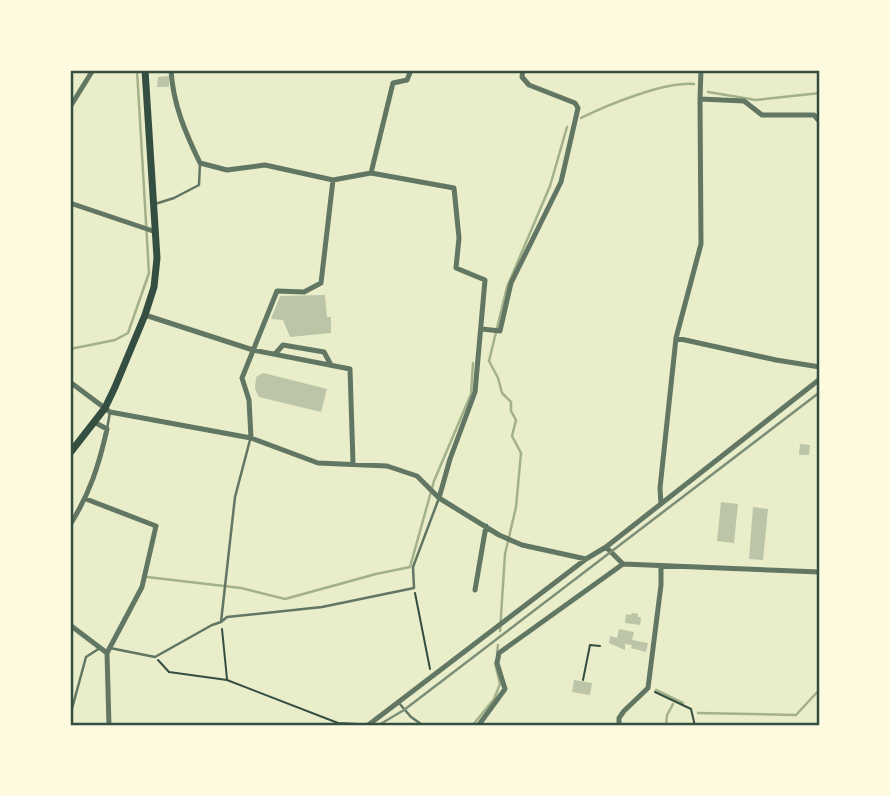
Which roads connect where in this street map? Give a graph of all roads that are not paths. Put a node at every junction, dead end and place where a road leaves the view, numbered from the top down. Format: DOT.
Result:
graph roads {
  1 [pos="93,70"];
  2 [pos="145,70"];
  3 [pos="171,70"];
  4 [pos="411,70"];
  5 [pos="523,70"];
  6 [pos="701,70"];
  7 [pos="700,99"];
  8 [pos="70,107"];
  9 [pos="820,122"];
  10 [pos="200,163"];
  11 [pos="372,173"];
  12 [pos="333,180"];
  13 [pos="70,203"];
  14 [pos="154,205"];
  15 [pos="155,232"];
  16 [pos="145,314"];
  17 [pos="484,330"];
  18 [pos="676,338"];
  19 [pos="253,350"];
  20 [pos="275,354"];
  21 [pos="331,365"];
  22 [pos="820,367"];
  23 [pos="820,379"];
  24 [pos="70,382"];
  25 [pos="107,410"];
  26 [pos="94,422"];
  27 [pos="107,429"];
  28 [pos="251,438"];
  29 [pos="70,453"];
  30 [pos="353,463"];
  31 [pos="439,498"];
  32 [pos="86,499"];
  33 [pos="661,504"];
  34 [pos="70,525"];
  35 [pos="486,526"];
  36 [pos="606,547"];
  37 [pos="586,559"];
  38 [pos="620,562"];
  39 [pos="661,567"];
  40 [pos="820,572"];
  41 [pos="475,590"];
  42 [pos="221,622"];
  43 [pos="70,625"];
  44 [pos="100,648"];
  45 [pos="108,650"];
  46 [pos="399,703"];
  47 [pos="70,716"];
  48 [pos="109,726"];
  49 [pos="368,726"];
  50 [pos="424,726"];
  51 [pos="478,726"];
  52 [pos="619,726"];
  1 -- 8 [label="street"];
  2 -- 14 [label="main road"];
  3 -- 10 [label="street"];
  4 -- 11 [label="street"];
  5 -- 17 [label="street"];
  6 -- 7 [label="street"];
  7 -- 9 [label="street"];
  7 -- 18 [label="street"];
  10 -- 12 [label="street"];
  10 -- 14 [label="lane"];
  11 -- 12 [label="street"];
  11 -- 17 [label="street"];
  12 -- 19 [label="street"];
  13 -- 15 [label="street"];
  14 -- 15 [label="main road"];
  15 -- 16 [label="main road"];
  16 -- 19 [label="street"];
  16 -- 25 [label="main road"];
  17 -- 31 [label="street"];
  18 -- 22 [label="street"];
  18 -- 33 [label="street"];
  19 -- 20 [label="street"];
  19 -- 28 [label="street"];
  20 -- 21 [label="street"];
  20 -- 21 [label="street"];
  21 -- 30 [label="street"];
  23 -- 33 [label="street"];
  24 -- 25 [label="street"];
  25 -- 26 [label="main road"];
  25 -- 27 [label="lane"];
  25 -- 28 [label="street"];
  26 -- 27 [label="street"];
  26 -- 29 [label="main road"];
  27 -- 32 [label="street"];
  28 -- 30 [label="street"];
  28 -- 42 [label="lane"];
  30 -- 31 [label="street"];
  31 -- 35 [label="street"];
  31 -- 42 [label="lane"];
  32 -- 34 [label="street"];
  32 -- 45 [label="street"];
  33 -- 36 [label="street"];
  35 -- 37 [label="street"];
  35 -- 41 [label="street"];
  36 -- 37 [label="street"];
  36 -- 38 [label="street"];
  37 -- 46 [label="street"];
  38 -- 39 [label="street"];
  38 -- 51 [label="street"];
  39 -- 40 [label="street"];
  39 -- 52 [label="street"];
  42 -- 45 [label="lane"];
  43 -- 44 [label="street"];
  44 -- 45 [label="street"];
  44 -- 47 [label="lane"];
  45 -- 48 [label="street"];
  46 -- 49 [label="street"];
  46 -- 50 [label="lane"];
}
